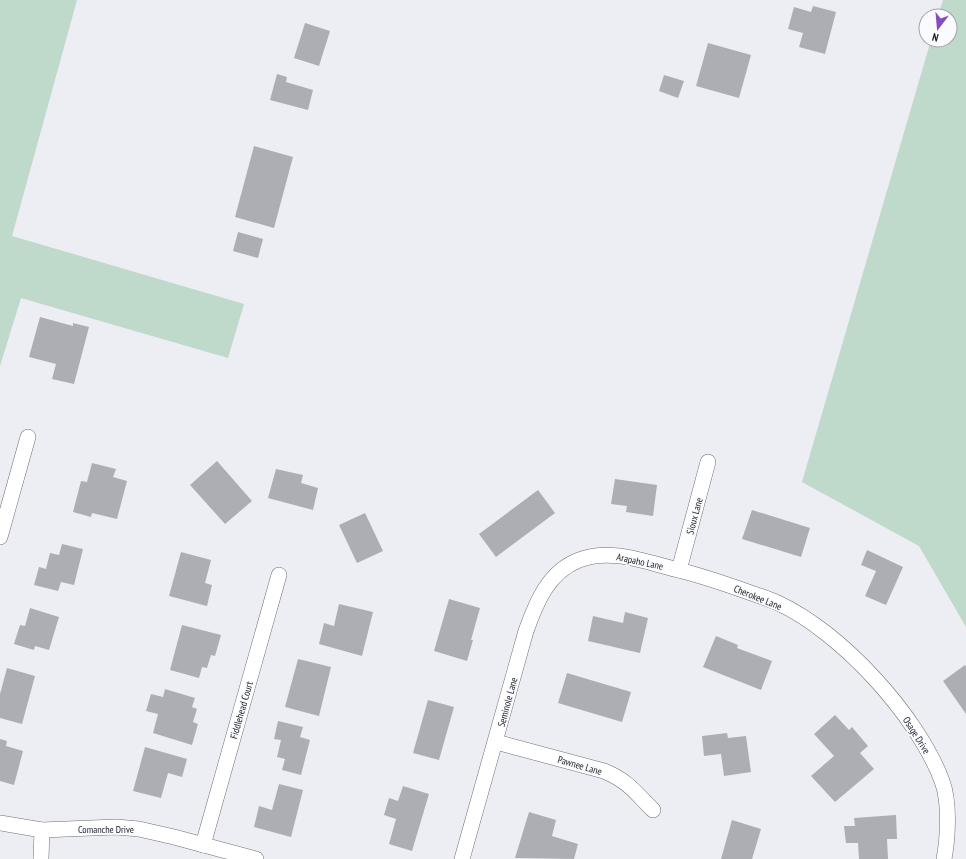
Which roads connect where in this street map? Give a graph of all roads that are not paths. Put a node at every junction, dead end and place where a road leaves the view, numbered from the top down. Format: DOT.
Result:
graph roads {
  1 [pos="28,437"];
  2 [pos="708,462"];
  3 [pos="0,537"];
  4 [pos="578,561"];
  5 [pos="679,570"];
  6 [pos="279,575"];
  7 [pos="831,638"];
  8 [pos="496,742"];
  9 [pos="653,810"];
  10 [pos="0,823"];
  11 [pos="42,830"];
  12 [pos="203,845"];
  13 [pos="41,859"];
  14 [pos="256,859"];
  15 [pos="462,859"];
  16 [pos="944,859"];
  1 -- 3 [label="street"];
  2 -- 5 [label="street, Sioux Lane"];
  4 -- 5 [label="street, Arapaho Lane"];
  4 -- 8 [label="street, Seminole Lane"];
  5 -- 7 [label="street, Cherokee Lane"];
  6 -- 12 [label="street, Fiddlehead Court"];
  7 -- 16 [label="street, Osage Drive"];
  8 -- 9 [label="street, Pawnee Lane"];
  8 -- 15 [label="street, Seminole Lane"];
  10 -- 11 [label="street, Comanche Drive"];
  11 -- 12 [label="street, Comanche Drive"];
  11 -- 13 [label="street"];
  12 -- 14 [label="street, Comanche Drive"];
}
